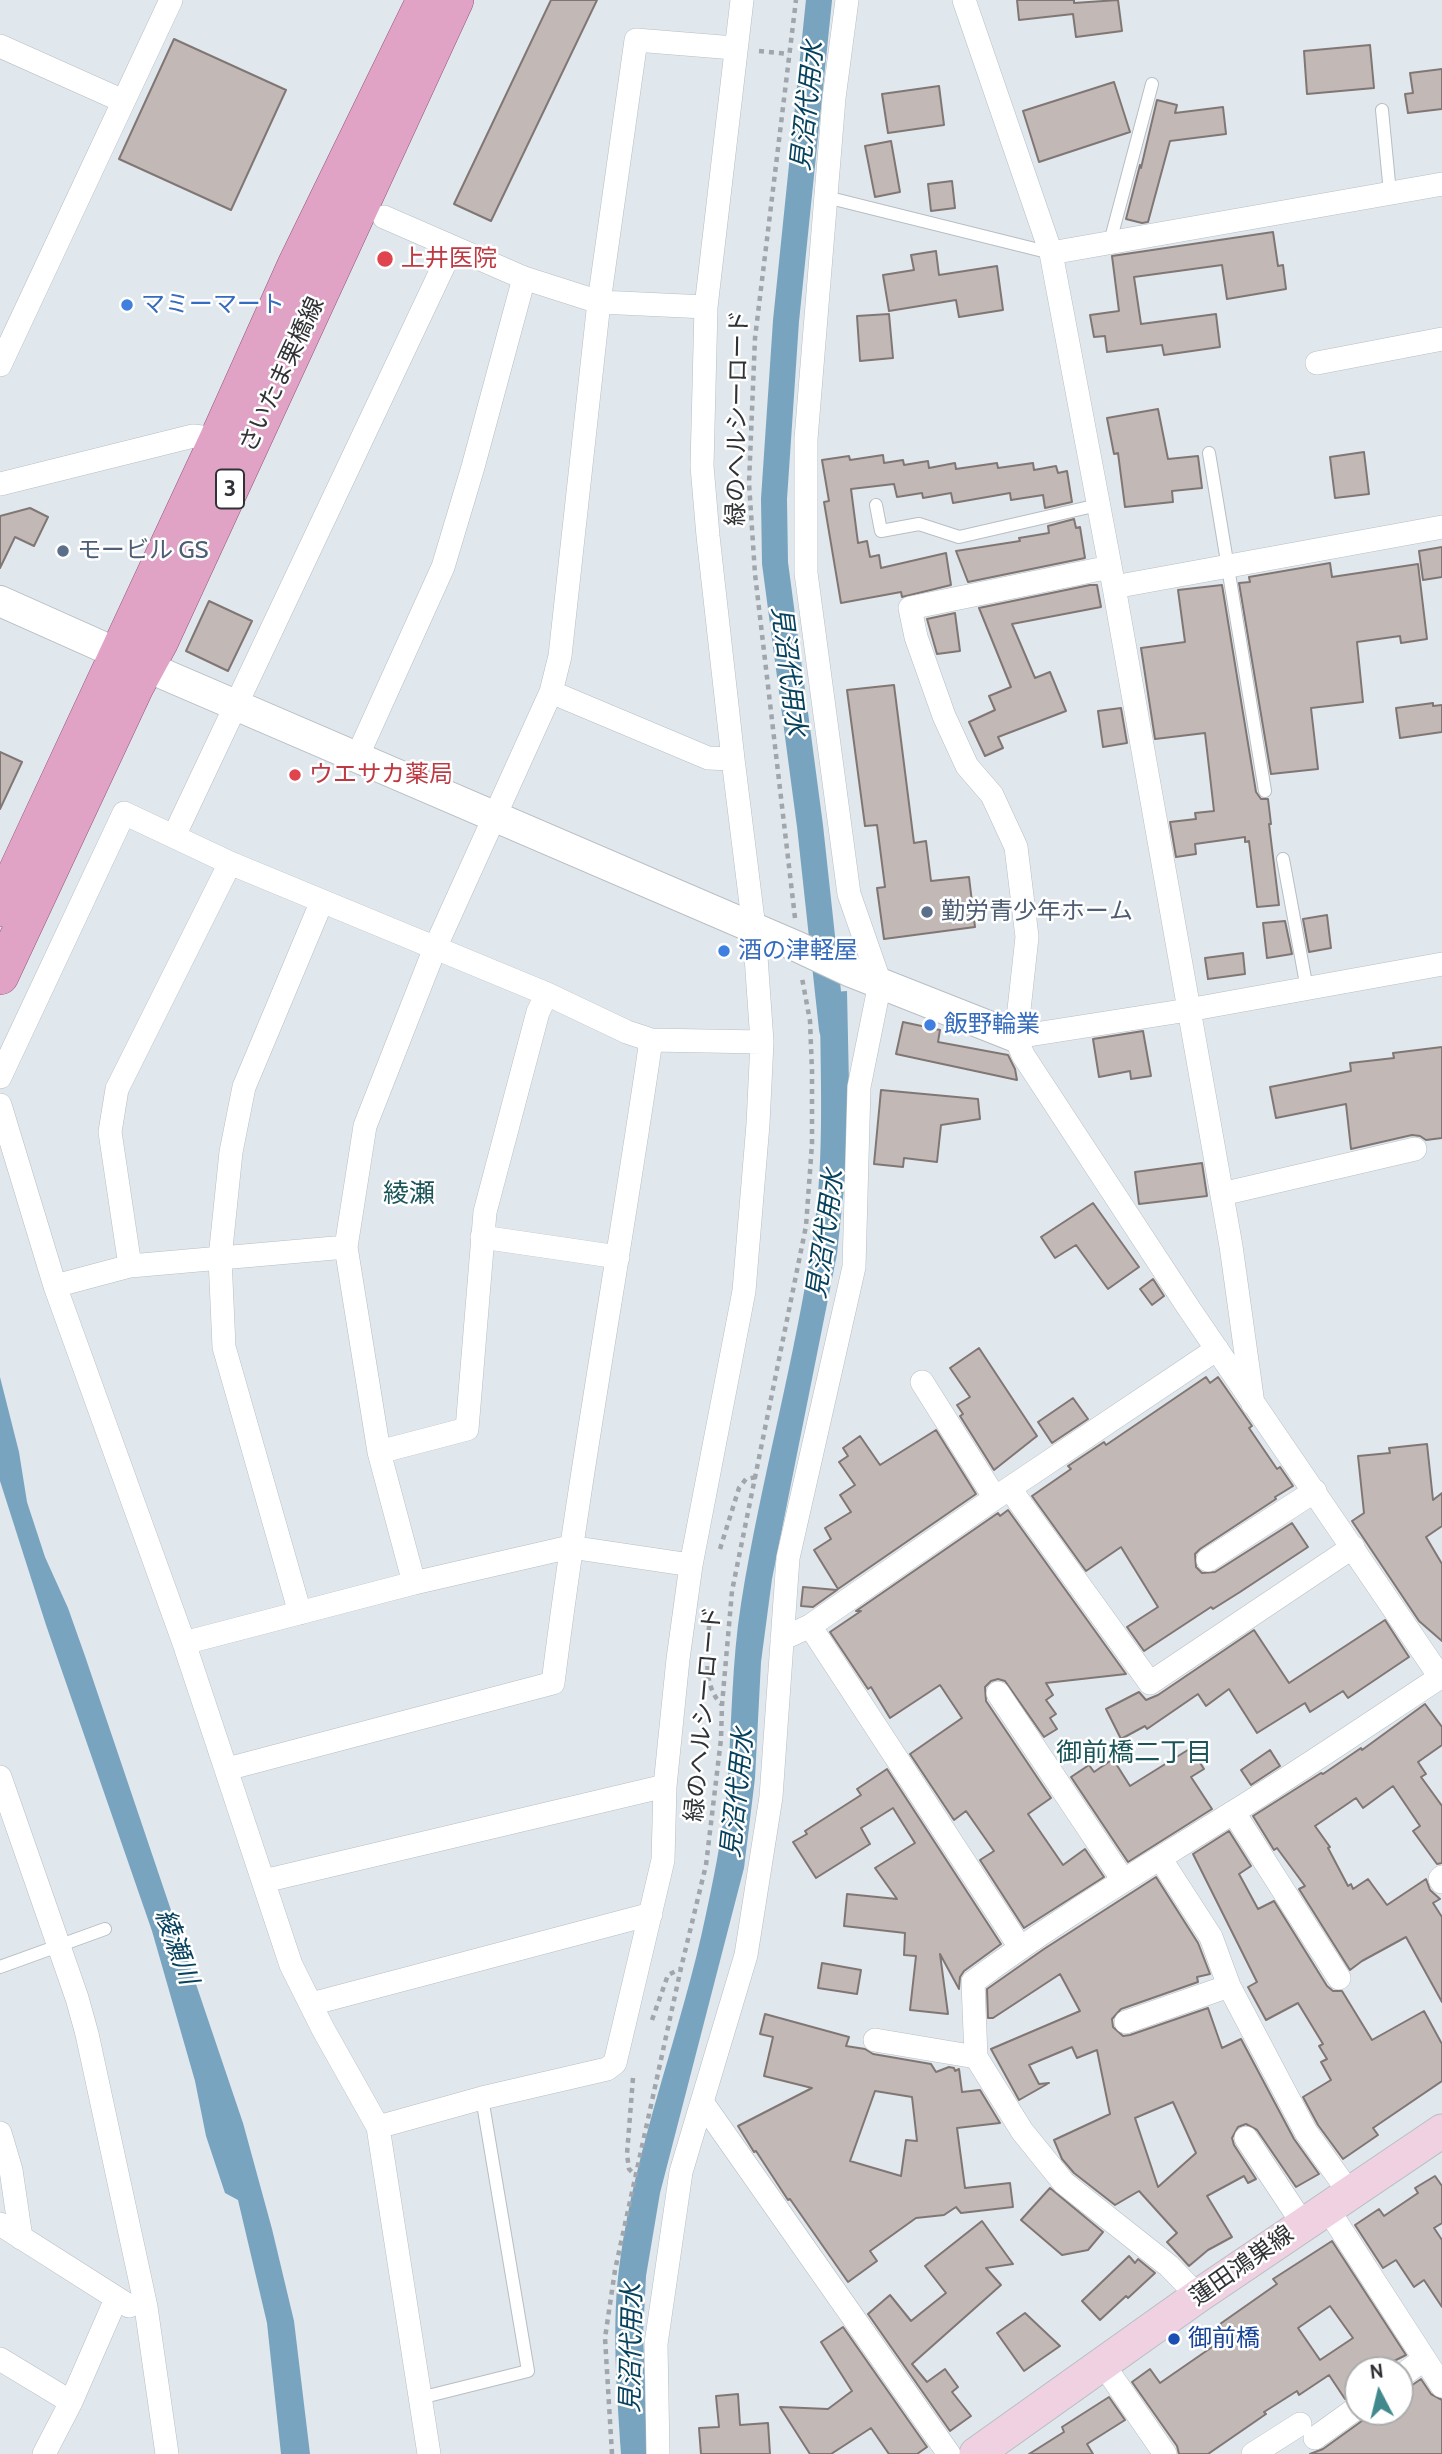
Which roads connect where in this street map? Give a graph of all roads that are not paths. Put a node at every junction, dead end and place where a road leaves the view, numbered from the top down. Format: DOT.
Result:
graph roads {
  1 [pos="171,0"];
  2 [pos="425,0"];
  3 [pos="455,0"];
  4 [pos="742,0"];
  5 [pos="847,0"];
  6 [pos="964,0"];
  7 [pos="0,46"];
  8 [pos="734,48"];
  9 [pos="1152,84"];
  10 [pos="123,101"];
  11 [pos="1382,110"];
  12 [pos="1442,184"];
  13 [pos="1390,193"];
  14 [pos="826,197"];
  15 [pos="384,217"];
  16 [pos="1110,242"];
  17 [pos="452,248"];
  18 [pos="1051,253"];
  19 [pos="524,278"];
  20 [pos="599,302"];
  21 [pos="706,307"];
  22 [pos="1442,339"];
  23 [pos="1317,363"];
  24 [pos="0,365"];
  25 [pos="218,439"];
  26 [pos="1209,453"];
  27 [pos="0,484"];
  28 [pos="876,505"];
  29 [pos="1097,505"];
  30 [pos="1442,527"];
  31 [pos="1228,566"];
  32 [pos="1112,577"];
  33 [pos="0,601"];
  34 [pos="132,660"];
  35 [pos="551,692"];
  36 [pos="236,705"];
  37 [pos="357,757"];
  38 [pos="733,759"];
  39 [pos="1265,791"];
  40 [pos="496,817"];
  41 [pos="174,836"];
  42 [pos="1283,859"];
  43 [pos="230,863"];
  44 [pos="322,901"];
  45 [pos="0,908"];
  46 [pos="754,928"];
  47 [pos="435,948"];
  48 [pos="1442,964"];
  49 [pos="0,976"];
  50 [pos="880,982"];
  51 [pos="1307,989"];
  52 [pos="547,994"];
  53 [pos="1188,1010"];
  54 [pos="1016,1037"];
  55 [pos="651,1040"];
  56 [pos="762,1042"];
  57 [pos="0,1077"];
  58 [pos="0,1105"];
  59 [pos="1415,1149"];
  60 [pos="1222,1194"];
  61 [pos="482,1237"];
  62 [pos="346,1247"];
  63 [pos="618,1257"];
  64 [pos="220,1258"];
  65 [pos="130,1266"];
  66 [pos="55,1286"];
  67 [pos="1217,1349"];
  68 [pos="922,1382"];
  69 [pos="1253,1404"];
  70 [pos="379,1452"];
  71 [pos="1315,1491"];
  72 [pos="1003,1493"];
  73 [pos="570,1547"];
  74 [pos="1353,1547"];
  75 [pos="1208,1560"];
  76 [pos="691,1565"];
  77 [pos="414,1583"];
  78 [pos="300,1613"];
  79 [pos="810,1626"];
  80 [pos="782,1639"];
  81 [pos="184,1643"];
  82 [pos="1442,1673"];
  83 [pos="998,1693"];
  84 [pos="227,1769"];
  85 [pos="0,1777"];
  86 [pos="665,1786"];
  87 [pos="1234,1813"];
  88 [pos="1160,1858"];
  89 [pos="1123,1880"];
  90 [pos="264,1881"];
  91 [pos="651,1914"];
  92 [pos="105,1929"];
  93 [pos="59,1946"];
  94 [pos="1020,1947"];
  95 [pos="0,1967"];
  96 [pos="1339,1978"];
  97 [pos="1229,1986"];
  98 [pos="311,2004"];
  99 [pos="1126,2022"];
  100 [pos="875,2040"];
  101 [pos="976,2057"];
  102 [pos="482,2098"];
  103 [pos="702,2102"];
  104 [pos="378,2127"];
  105 [pos="1442,2131"];
  106 [pos="0,2133"];
  107 [pos="1246,2138"];
  108 [pos="1326,2208"];
  109 [pos="0,2224"];
  110 [pos="21,2238"];
  111 [pos="1198,2296"];
  112 [pos="116,2300"];
  113 [pos="146,2307"];
  114 [pos="0,2359"];
  115 [pos="1424,2359"];
  116 [pos="1103,2364"];
  117 [pos="1414,2366"];
  118 [pos="1442,2386"];
  119 [pos="420,2398"];
  120 [pos="71,2402"];
  121 [pos="1344,2414"];
  122 [pos="44,2454"];
  123 [pos="167,2454"];
  124 [pos="429,2454"];
  125 [pos="658,2454"];
  126 [pos="949,2454"];
  127 [pos="976,2454"];
  128 [pos="1165,2454"];
  129 [pos="1253,2454"];
  1 -- 10 [label="street"];
  2 -- 25 [label="main road, さいたま栗橋線 / 3"];
  3 -- 34 [label="main road, さいたま栗橋線 / 3"];
  4 -- 8 [label="street"];
  5 -- 14 [label="street"];
  6 -- 18 [label="street"];
  7 -- 10 [label="street"];
  8 -- 20 [label="street"];
  8 -- 21 [label="street"];
  9 -- 16 [label="lane"];
  10 -- 24 [label="street"];
  11 -- 13 [label="lane"];
  12 -- 13 [label="street"];
  13 -- 16 [label="street"];
  14 -- 18 [label="lane"];
  14 -- 50 [label="street"];
  15 -- 17 [label="street"];
  16 -- 18 [label="street"];
  17 -- 19 [label="street"];
  17 -- 36 [label="street"];
  18 -- 29 [label="street"];
  19 -- 20 [label="street"];
  19 -- 37 [label="street"];
  20 -- 21 [label="street"];
  20 -- 35 [label="street"];
  21 -- 38 [label="street"];
  22 -- 23 [label="street"];
  25 -- 27 [label="street"];
  25 -- 34 [label="main road, さいたま栗橋線 / 3"];
  26 -- 31 [label="lane"];
  28 -- 29 [label="lane"];
  29 -- 32 [label="street"];
  30 -- 31 [label="street"];
  31 -- 32 [label="street"];
  31 -- 39 [label="lane"];
  32 -- 53 [label="street"];
  32 -- 54 [label="street"];
  33 -- 34 [label="street"];
  34 -- 36 [label="street"];
  34 -- 45 [label="main road, さいたま栗橋線 / 3"];
  34 -- 49 [label="main road, さいたま栗橋線 / 3"];
  35 -- 38 [label="street"];
  35 -- 40 [label="street"];
  36 -- 37 [label="street"];
  36 -- 41 [label="street"];
  37 -- 40 [label="street"];
  38 -- 46 [label="street"];
  40 -- 46 [label="street"];
  40 -- 47 [label="street"];
  41 -- 43 [label="street"];
  41 -- 57 [label="street"];
  42 -- 51 [label="lane"];
  43 -- 44 [label="street"];
  43 -- 65 [label="street"];
  44 -- 47 [label="street"];
  44 -- 64 [label="street"];
  46 -- 50 [label="street"];
  46 -- 56 [label="street"];
  47 -- 52 [label="street"];
  47 -- 62 [label="street"];
  48 -- 51 [label="street"];
  50 -- 54 [label="street"];
  50 -- 80 [label="street"];
  51 -- 53 [label="street"];
  52 -- 55 [label="street"];
  52 -- 61 [label="street"];
  53 -- 54 [label="street"];
  53 -- 60 [label="street"];
  54 -- 67 [label="street"];
  55 -- 56 [label="street"];
  55 -- 63 [label="street"];
  56 -- 76 [label="street"];
  58 -- 66 [label="street"];
  59 -- 60 [label="street"];
  60 -- 69 [label="street"];
  61 -- 63 [label="street"];
  61 -- 70 [label="street"];
  62 -- 64 [label="street"];
  62 -- 70 [label="street"];
  63 -- 73 [label="street"];
  64 -- 65 [label="street"];
  64 -- 78 [label="street"];
  65 -- 66 [label="street"];
  66 -- 81 [label="street"];
  67 -- 69 [label="street"];
  67 -- 72 [label="street"];
  68 -- 72 [label="street"];
  69 -- 71 [label="street"];
  70 -- 77 [label="street"];
  71 -- 74 [label="street"];
  71 -- 75 [label="street"];
  72 -- 74 [label="street"];
  72 -- 79 [label="street"];
  73 -- 76 [label="street"];
  73 -- 77 [label="street"];
  73 -- 84 [label="street"];
  74 -- 82 [label="street"];
  76 -- 86 [label="street"];
  77 -- 78 [label="street"];
  78 -- 81 [label="street"];
  79 -- 80 [label="street"];
  79 -- 94 [label="street"];
  80 -- 103 [label="street"];
  81 -- 84 [label="street"];
  82 -- 87 [label="street"];
  83 -- 89 [label="street"];
  84 -- 90 [label="street"];
  85 -- 93 [label="street"];
  86 -- 90 [label="street"];
  86 -- 91 [label="street"];
  87 -- 88 [label="street"];
  87 -- 96 [label="street"];
  88 -- 89 [label="street"];
  88 -- 97 [label="street"];
  89 -- 94 [label="street"];
  90 -- 98 [label="street"];
  91 -- 98 [label="street"];
  91 -- 102 [label="street"];
  92 -- 93 [label="lane"];
  93 -- 95 [label="lane"];
  93 -- 113 [label="street"];
  94 -- 101 [label="street"];
  97 -- 99 [label="street"];
  97 -- 108 [label="street"];
  98 -- 104 [label="street"];
  100 -- 101 [label="street"];
  101 -- 111 [label="street"];
  102 -- 104 [label="street"];
  102 -- 119 [label="lane"];
  103 -- 125 [label="street"];
  103 -- 126 [label="street"];
  104 -- 119 [label="street"];
  105 -- 108 [label="main road, 蓮田鴻巣線"];
  106 -- 110 [label="street"];
  107 -- 108 [label="street"];
  108 -- 111 [label="main road, 蓮田鴻巣線"];
  108 -- 115 [label="street"];
  109 -- 110 [label="street"];
  110 -- 112 [label="street"];
  111 -- 116 [label="main road, 蓮田鴻巣線"];
  112 -- 113 [label="street"];
  112 -- 120 [label="street"];
  113 -- 123 [label="street"];
  114 -- 120 [label="street"];
  115 -- 117 [label="street"];
  115 -- 118 [label="street"];
  116 -- 127 [label="main road, 蓮田鴻巣線"];
  116 -- 128 [label="street"];
  119 -- 124 [label="street"];
  120 -- 122 [label="street"];
  121 -- 129 [label="street"];
}
